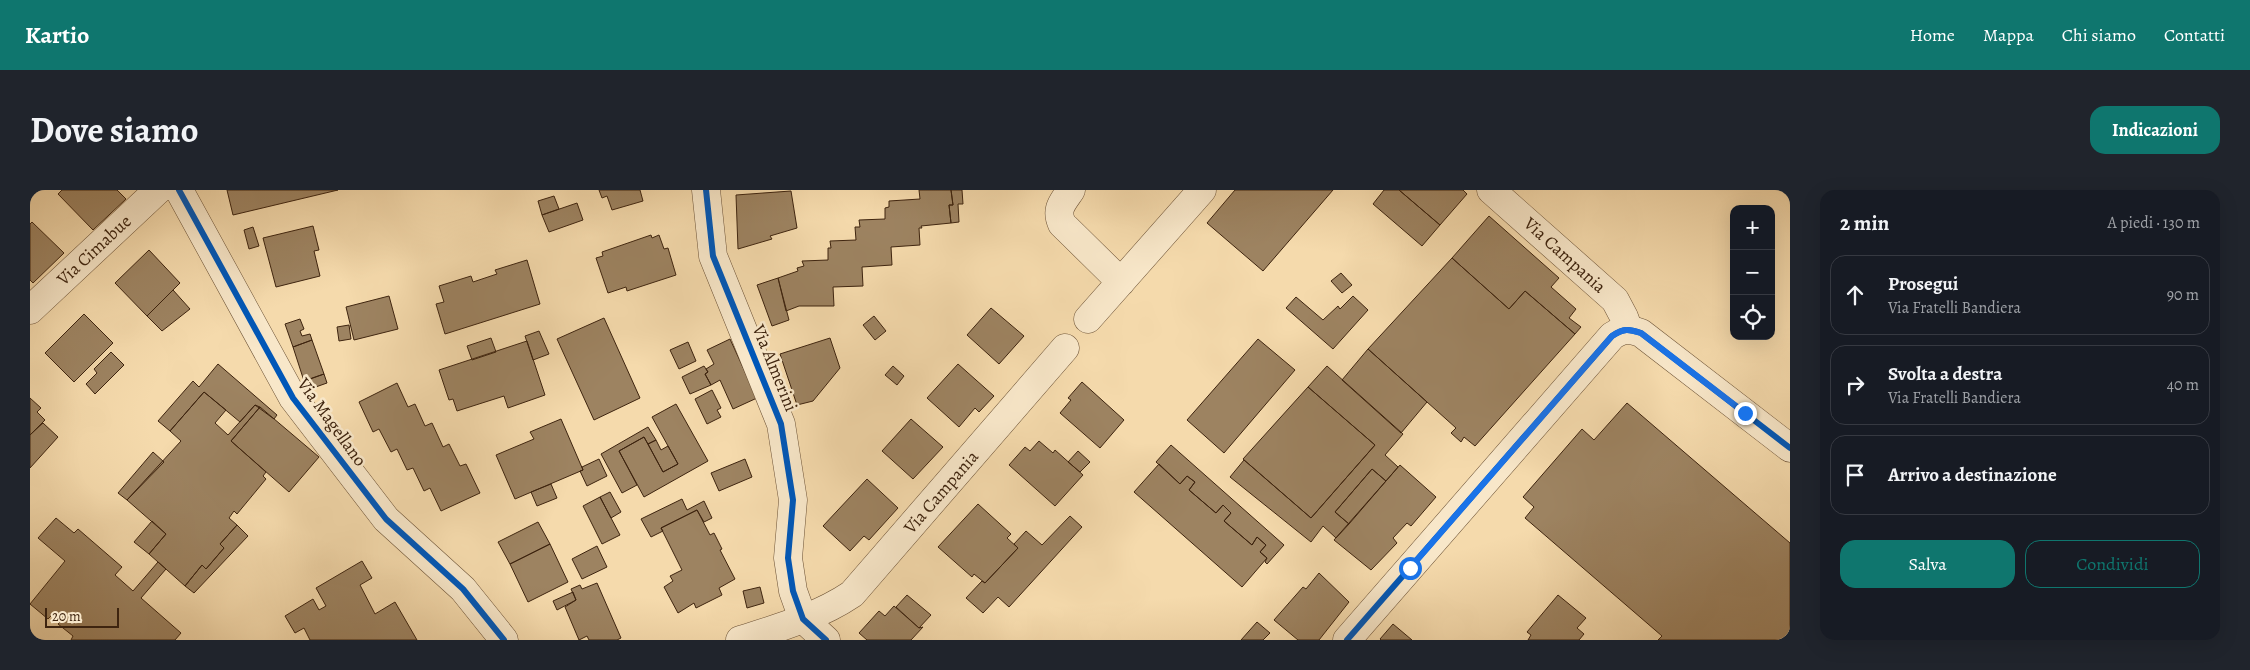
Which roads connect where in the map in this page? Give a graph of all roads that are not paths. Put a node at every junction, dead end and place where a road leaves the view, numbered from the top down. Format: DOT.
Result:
graph roads {
  1 [pos="158,190"];
  2 [pos="179,190"];
  3 [pos="706,190"];
  4 [pos="1071,190"];
  5 [pos="1202,190"];
  6 [pos="1491,190"];
  7 [pos="1120,282"];
  8 [pos="31,307"];
  9 [pos="1088,319"];
  10 [pos="1628,328"];
  11 [pos="1065,348"];
  12 [pos="1790,448"];
  13 [pos="803,620"];
  14 [pos="504,640"];
  15 [pos="740,640"];
  16 [pos="826,640"];
  17 [pos="1347,640"];
  1 -- 8 [label="street, Via Cimabue"];
  2 -- 14 [label="street, Via Magellano"];
  3 -- 13 [label="street, Via Almerini"];
  4 -- 7 [label="street"];
  5 -- 7 [label="street"];
  6 -- 10 [label="street, Via Campania"];
  7 -- 9 [label="street"];
  10 -- 12 [label="street"];
  10 -- 17 [label="street"];
  11 -- 13 [label="street, Via Campania"];
  13 -- 15 [label="street, Via Campania"];
  13 -- 16 [label="street, Via Almerini"];
}
